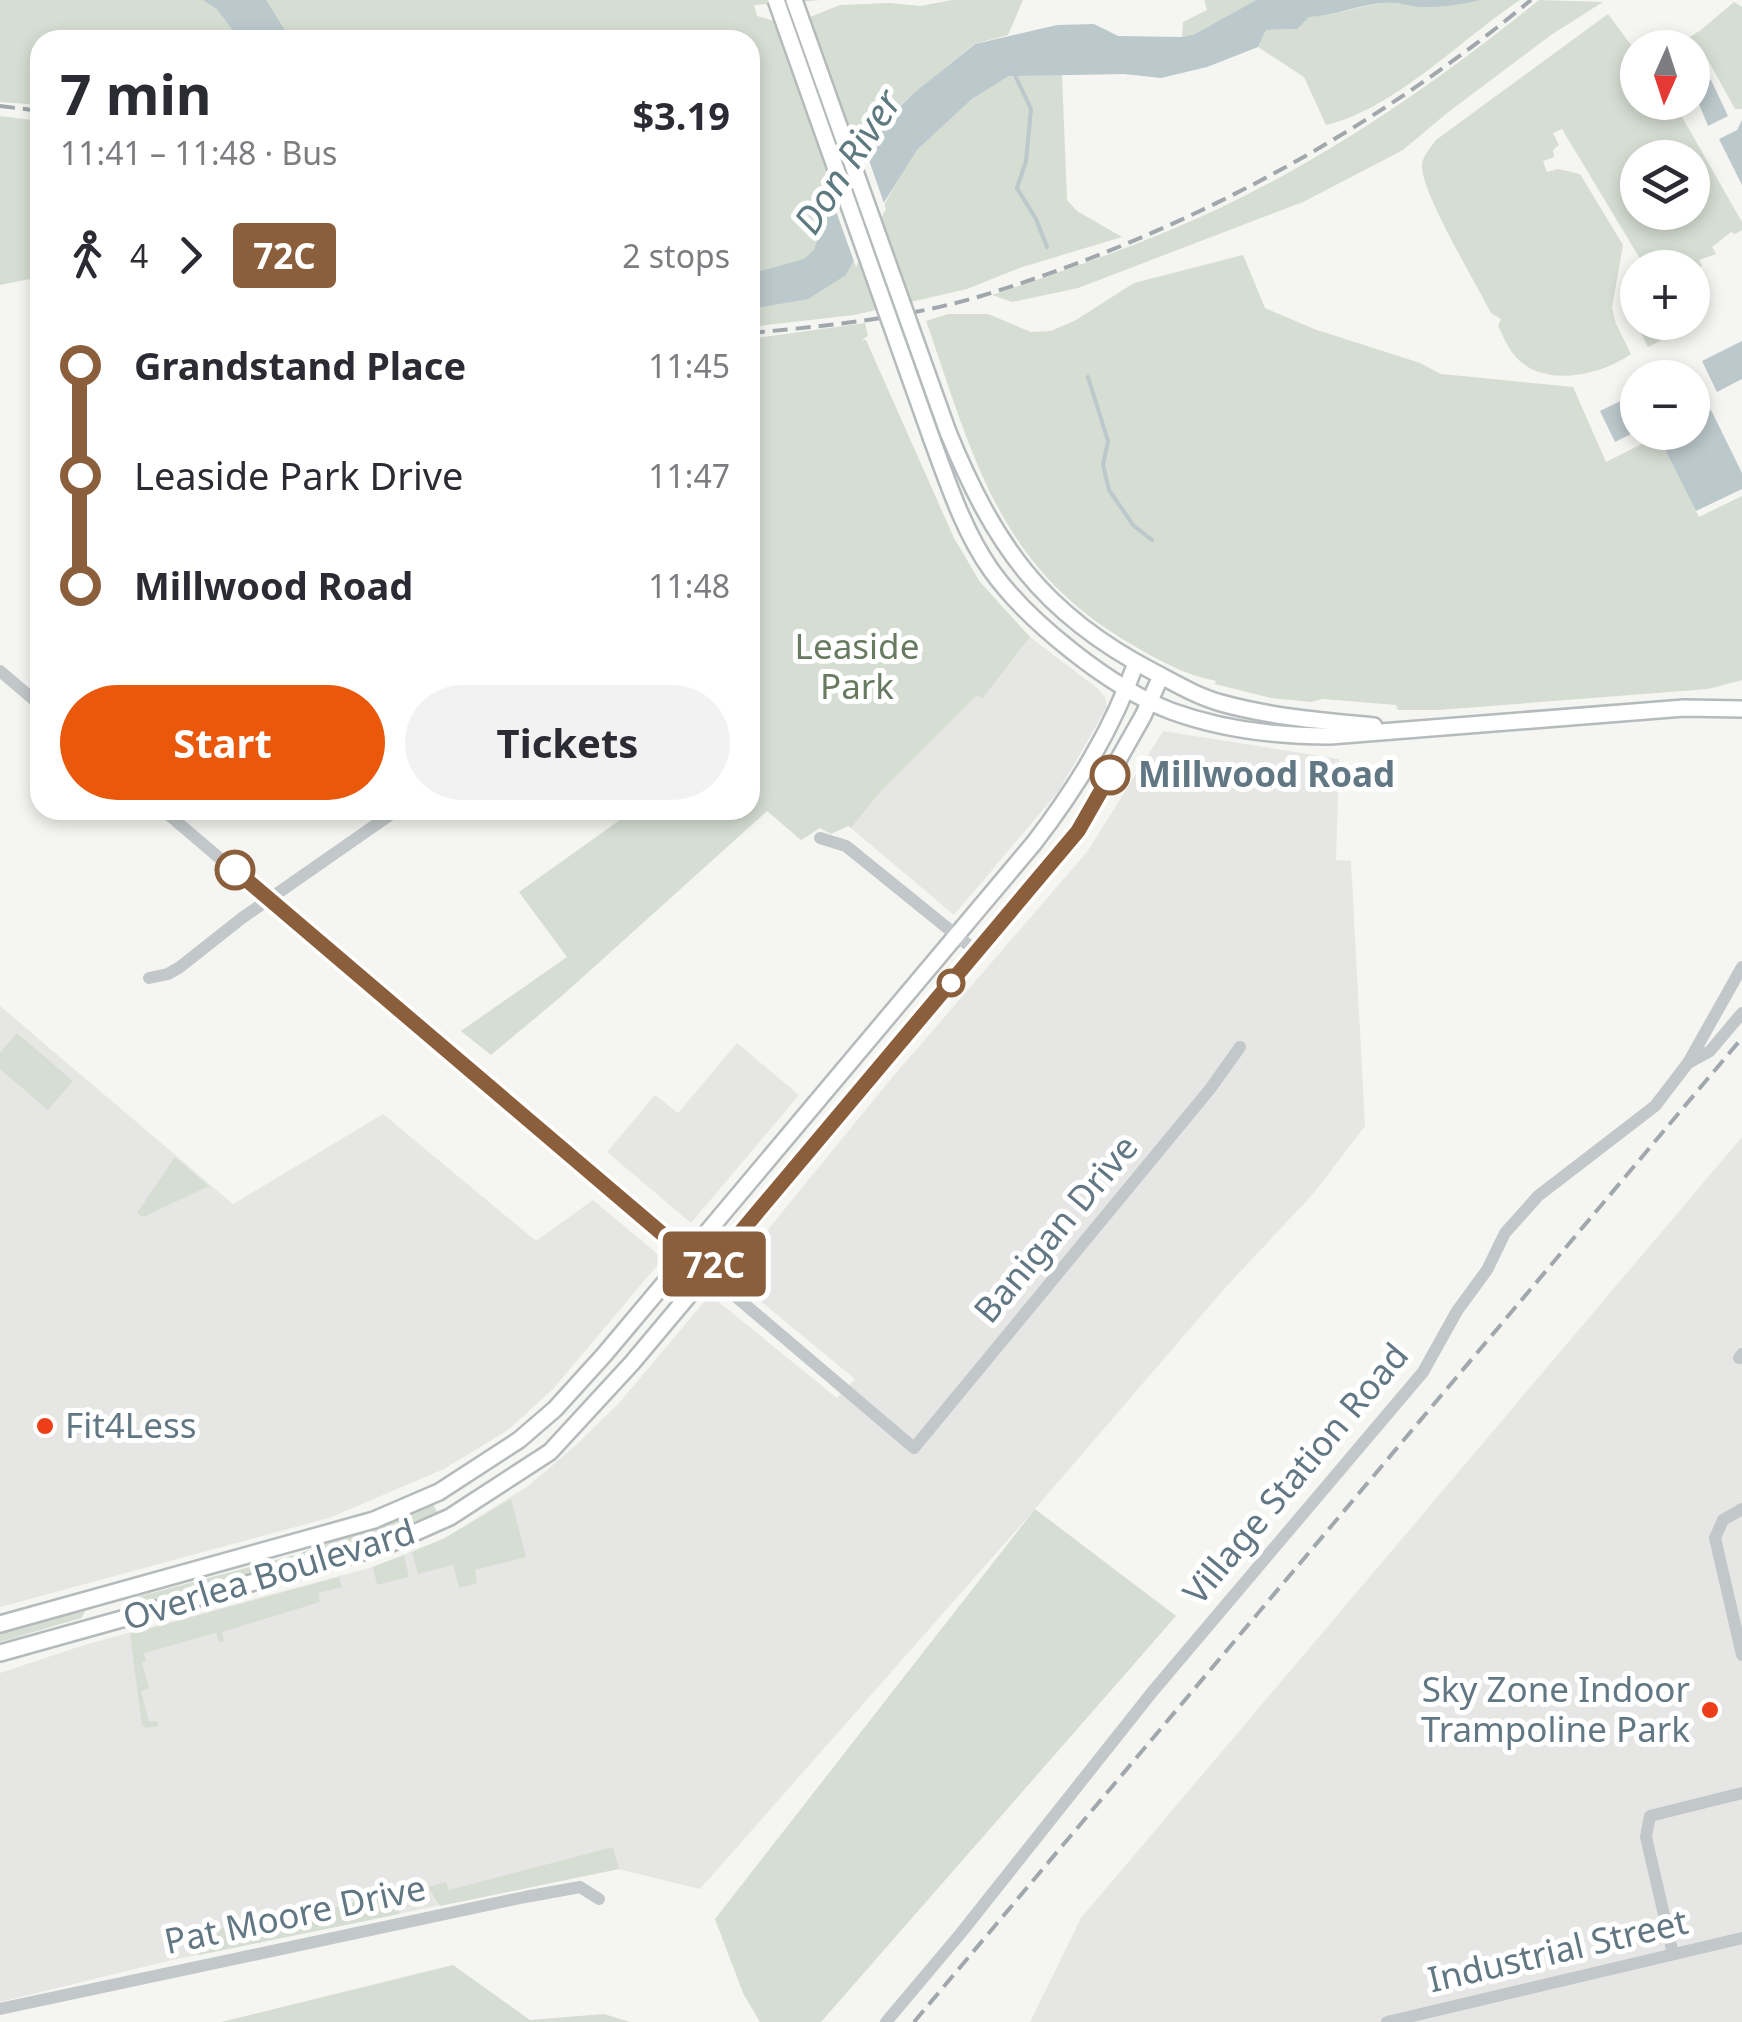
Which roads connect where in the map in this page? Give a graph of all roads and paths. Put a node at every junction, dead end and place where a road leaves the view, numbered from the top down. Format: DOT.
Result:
graph roads {
  1 [pos="776,0"];
  2 [pos="794,0"];
  3 [pos="1136,663"];
  4 [pos="0,671"];
  5 [pos="1161,676"];
  6 [pos="1128,687"];
  7 [pos="30,696"];
  8 [pos="1150,700"];
  9 [pos="1742,709"];
  10 [pos="1408,729"];
  11 [pos="175,820"];
  12 [pos="383,820"];
  13 [pos="820,838"];
  14 [pos="270,899"];
  15 [pos="956,934"];
  16 [pos="977,952"];
  17 [pos="1742,967"];
  18 [pos="149,978"];
  19 [pos="1742,1013"];
  20 [pos="1240,1047"];
  21 [pos="1688,1063"];
  22 [pos="688,1254"];
  23 [pos="707,1272"];
  24 [pos="1742,1509"];
  25 [pos="0,1624"];
  26 [pos="0,1652"];
  27 [pos="1742,1655"];
  28 [pos="1742,1793"];
  29 [pos="599,1900"];
  30 [pos="1742,1938"];
  31 [pos="1673,1954"];
  32 [pos="0,2009"];
  33 [pos="886,2022"];
  34 [pos="1387,2022"];
  1 -- 6 [label="main road, bridge"];
  2 -- 3 [label="main road, bridge"];
  3 -- 5 [label="main road"];
  3 -- 6 [label="main road, Overlea Boulevard"];
  4 -- 7 [label="street"];
  5 -- 8 [label="main road, Overlea Boulevard"];
  5 -- 10 [label="main road"];
  6 -- 8 [label="main road"];
  6 -- 15 [label="main road, Overlea Boulevard"];
  8 -- 10 [label="main road"];
  8 -- 16 [label="main road, Overlea Boulevard"];
  9 -- 10 [label="main road"];
  11 -- 14 [label="street"];
  12 -- 14 [label="street"];
  13 -- 15 [label="street"];
  14 -- 18 [label="street"];
  14 -- 22 [label="street"];
  15 -- 16 [label="street"];
  15 -- 22 [label="main road, Overlea Boulevard"];
  16 -- 23 [label="main road, Overlea Boulevard"];
  17 -- 21 [label="street, Village Station Road"];
  19 -- 21 [label="street"];
  20 -- 23 [label="street, Banigan Drive"];
  21 -- 33 [label="street, Village Station Road"];
  22 -- 23 [label="street"];
  22 -- 25 [label="main road, Overlea Boulevard"];
  23 -- 26 [label="main road, Overlea Boulevard"];
  24 -- 27 [label="street"];
  28 -- 31 [label="street"];
  29 -- 32 [label="street, Pat Moore Drive"];
  30 -- 31 [label="street, Industrial Street"];
  31 -- 34 [label="street, Industrial Street"];
}
